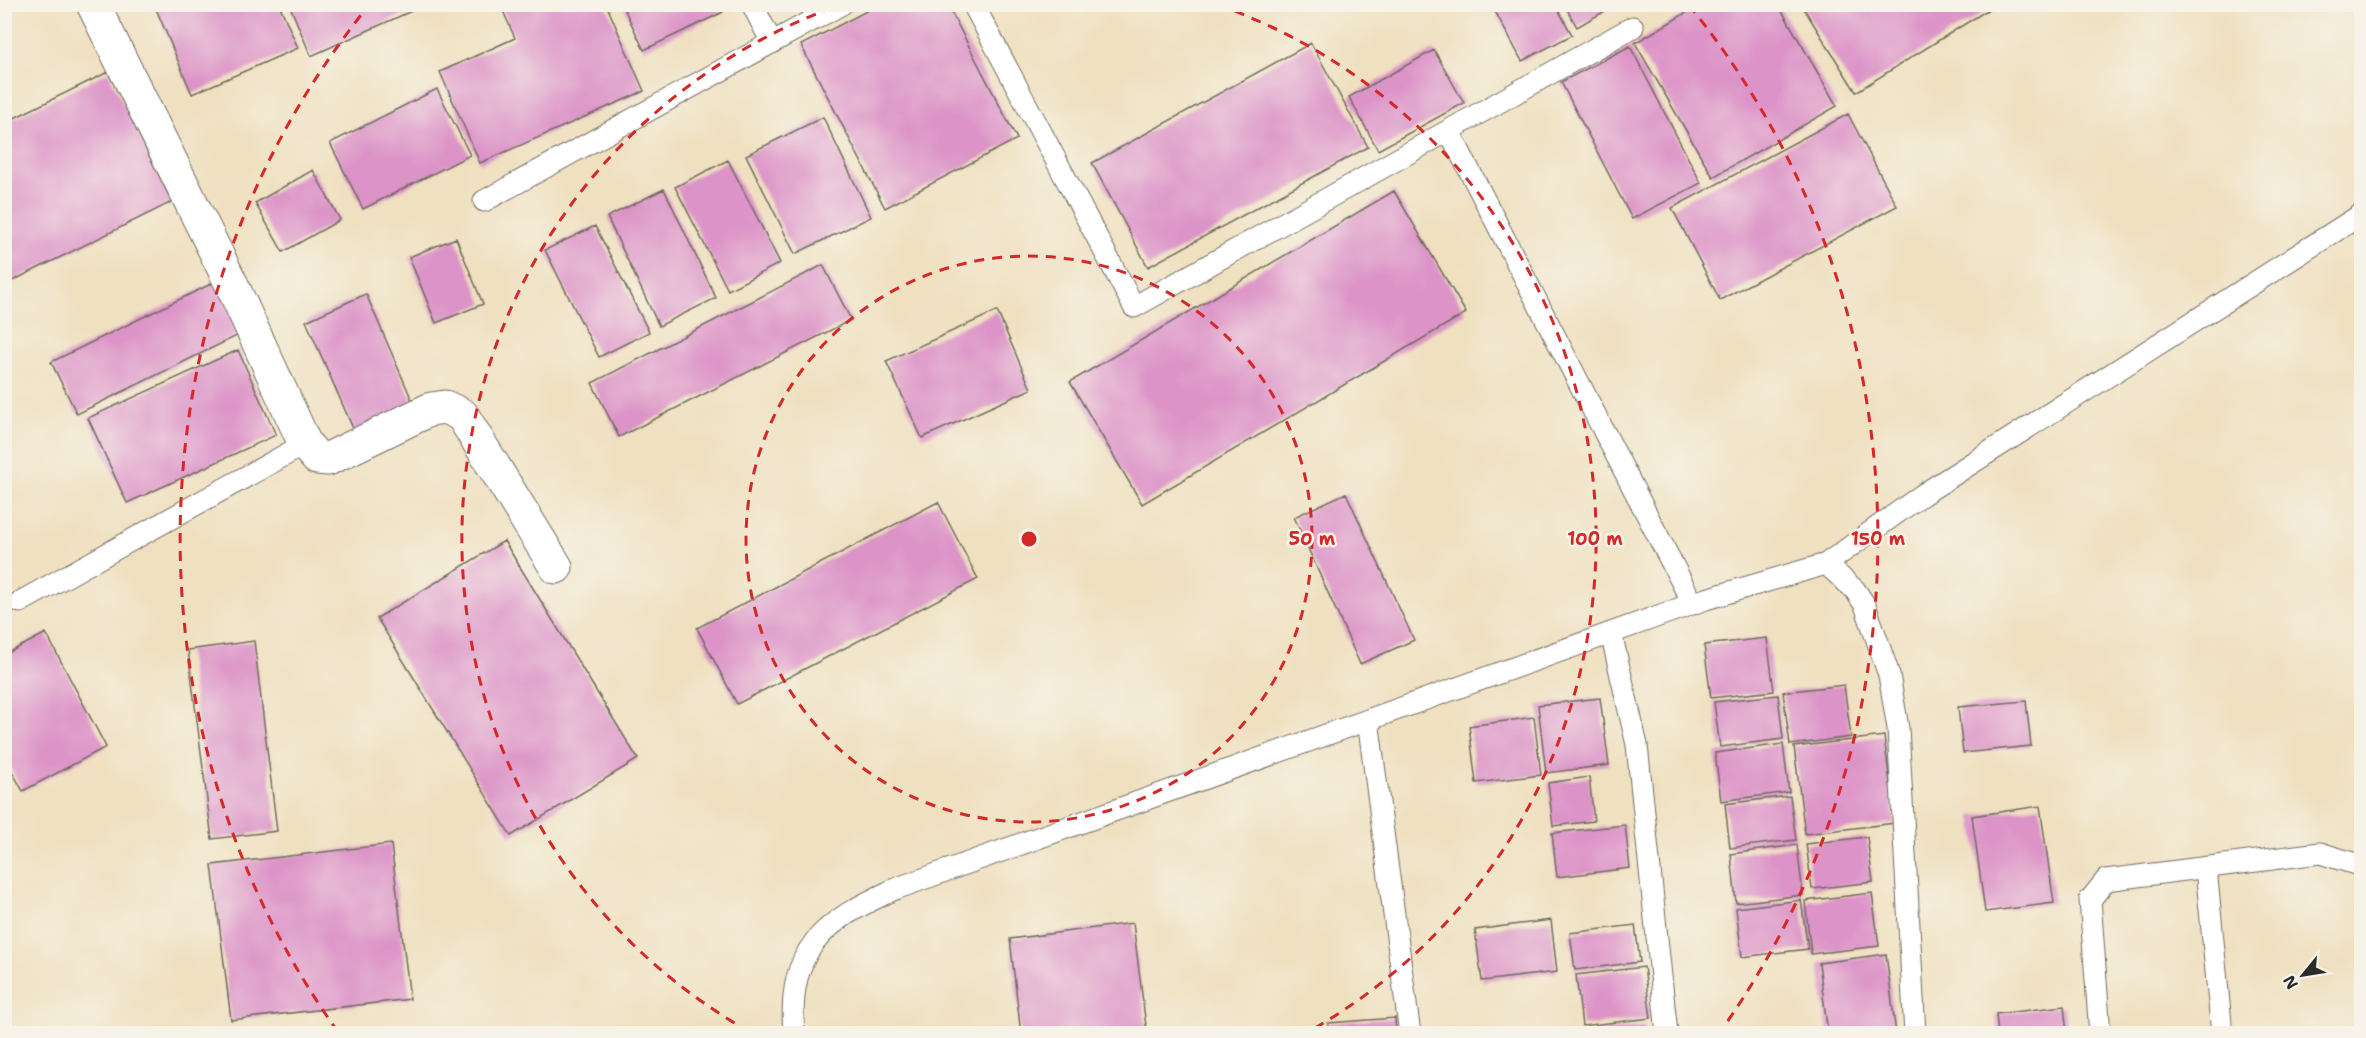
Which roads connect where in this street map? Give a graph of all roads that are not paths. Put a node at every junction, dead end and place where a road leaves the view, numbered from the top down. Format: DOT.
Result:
graph roads {
  1 [pos="93,4"];
  2 [pos="752,4"];
  3 [pos="842,4"];
  4 [pos="973,4"];
  5 [pos="1633,27"];
  6 [pos="772,43"];
  7 [pos="1449,131"];
  8 [pos="484,201"];
  9 [pos="2361,214"];
  10 [pos="305,444"];
  11 [pos="1826,564"];
  12 [pos="556,567"];
  13 [pos="20,602"];
  14 [pos="1693,604"];
  15 [pos="1611,633"];
  16 [pos="1368,720"];
  17 [pos="2361,866"];
  18 [pos="2206,868"];
  19 [pos="794,1034"];
  20 [pos="1410,1034"];
  21 [pos="1667,1034"];
  22 [pos="1915,1034"];
  23 [pos="2100,1034"];
  24 [pos="2222,1034"];
  1 -- 10 [label="street"];
  2 -- 6 [label="lane"];
  3 -- 6 [label="lane"];
  4 -- 7 [label="lane"];
  5 -- 7 [label="lane"];
  6 -- 8 [label="lane"];
  7 -- 14 [label="lane"];
  9 -- 11 [label="lane"];
  10 -- 12 [label="street"];
  10 -- 13 [label="lane"];
  11 -- 14 [label="lane"];
  11 -- 22 [label="lane"];
  14 -- 15 [label="lane"];
  15 -- 16 [label="lane"];
  15 -- 21 [label="lane"];
  16 -- 19 [label="lane"];
  16 -- 20 [label="lane"];
  17 -- 18 [label="lane"];
  18 -- 23 [label="lane"];
  18 -- 24 [label="lane"];
}
